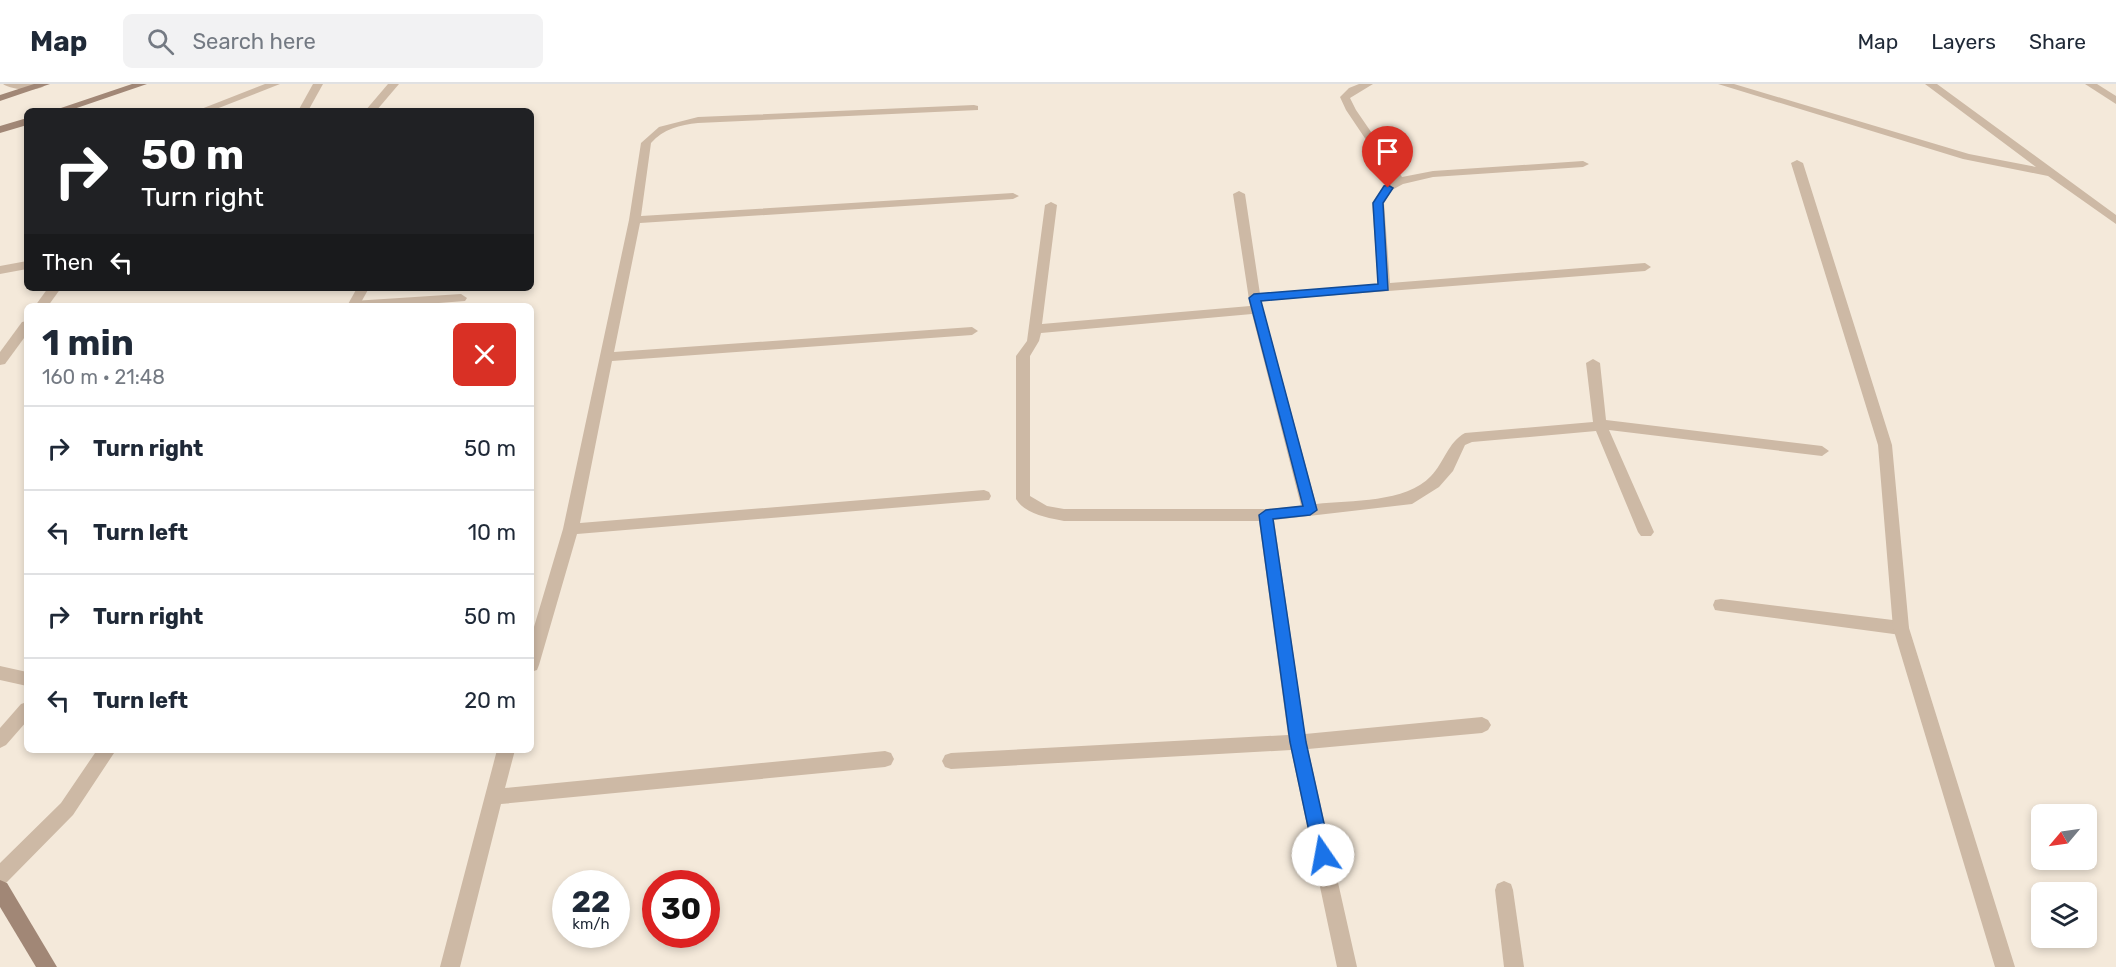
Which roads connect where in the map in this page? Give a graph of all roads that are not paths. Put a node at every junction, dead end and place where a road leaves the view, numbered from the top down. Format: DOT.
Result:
graph roads {
  1 [pos="8,84"];
  2 [pos="142,84"];
  3 [pos="275,84"];
  4 [pos="318,84"];
  5 [pos="394,84"];
  6 [pos="1368,84"];
  7 [pos="1723,84"];
  8 [pos="1930,84"];
  9 [pos="2090,84"];
  10 [pos="42,85"];
  11 [pos="0,98"];
  12 [pos="2116,101"];
  13 [pos="73,108"];
  14 [pos="209,108"];
  15 [pos="305,108"];
  16 [pos="373,108"];
  17 [pos="974,108"];
  18 [pos="24,122"];
  19 [pos="0,130"];
  20 [pos="1797,163"];
  21 [pos="1583,164"];
  22 [pos="2052,173"];
  23 [pos="1399,181"];
  24 [pos="1239,194"];
  25 [pos="1013,196"];
  26 [pos="1051,205"];
  27 [pos="635,220"];
  28 [pos="2116,220"];
  29 [pos="24,266"];
  30 [pos="1645,267"];
  31 [pos="0,270"];
  32 [pos="1384,288"];
  33 [pos="53,291"];
  34 [pos="461,298"];
  35 [pos="43,303"];
  36 [pos="384,303"];
  37 [pos="1256,303"];
  38 [pos="1035,328"];
  39 [pos="24,329"];
  40 [pos="972,331"];
  41 [pos="607,357"];
  42 [pos="0,361"];
  43 [pos="1593,363"];
  44 [pos="1600,425"];
  45 [pos="1822,451"];
  46 [pos="984,496"];
  47 [pos="1310,510"];
  48 [pos="1266,515"];
  49 [pos="571,529"];
  50 [pos="1646,532"];
  51 [pos="1721,606"];
  52 [pos="1901,628"];
  53 [pos="534,655"];
  54 [pos="0,673"];
  55 [pos="24,678"];
  56 [pos="24,712"];
  57 [pos="1482,725"];
  58 [pos="0,740"];
  59 [pos="1298,742"];
  60 [pos="104,753"];
  61 [pos="505,753"];
  62 [pos="885,759"];
  63 [pos="951,761"];
  64 [pos="492,797"];
  65 [pos="0,876"];
  66 [pos="0,889"];
  67 [pos="1504,890"];
  68 [pos="47,967"];
  69 [pos="450,967"];
  70 [pos="1347,967"];
  71 [pos="1514,967"];
  72 [pos="2005,967"];
  1 -- 10 [label="street"];
  2 -- 13 [label="main road"];
  3 -- 14 [label="street"];
  4 -- 15 [label="street"];
  5 -- 16 [label="street"];
  6 -- 23 [label="street"];
  7 -- 22 [label="street"];
  8 -- 22 [label="street"];
  9 -- 12 [label="street"];
  10 -- 11 [label="main road"];
  17 -- 27 [label="street"];
  18 -- 19 [label="main road"];
  20 -- 52 [label="street"];
  21 -- 23 [label="street"];
  22 -- 28 [label="street"];
  23 -- 32 [label="street"];
  24 -- 37 [label="street"];
  25 -- 27 [label="street"];
  26 -- 38 [label="street"];
  27 -- 41 [label="street"];
  29 -- 31 [label="street"];
  30 -- 32 [label="street"];
  32 -- 37 [label="street"];
  33 -- 35 [label="street"];
  34 -- 36 [label="street"];
  37 -- 38 [label="street"];
  37 -- 47 [label="street"];
  38 -- 48 [label="street"];
  39 -- 42 [label="street"];
  40 -- 41 [label="street"];
  41 -- 49 [label="street"];
  43 -- 44 [label="street"];
  44 -- 45 [label="street"];
  44 -- 47 [label="street"];
  44 -- 50 [label="street"];
  46 -- 49 [label="street"];
  47 -- 48 [label="street"];
  48 -- 59 [label="street"];
  49 -- 53 [label="street"];
  51 -- 52 [label="street"];
  52 -- 72 [label="street"];
  54 -- 55 [label="street"];
  56 -- 58 [label="street"];
  57 -- 59 [label="street"];
  59 -- 63 [label="street"];
  59 -- 70 [label="street"];
  60 -- 65 [label="street"];
  61 -- 64 [label="street"];
  62 -- 64 [label="street"];
  64 -- 69 [label="street"];
  66 -- 68 [label="main road"];
  67 -- 71 [label="street"];
}
